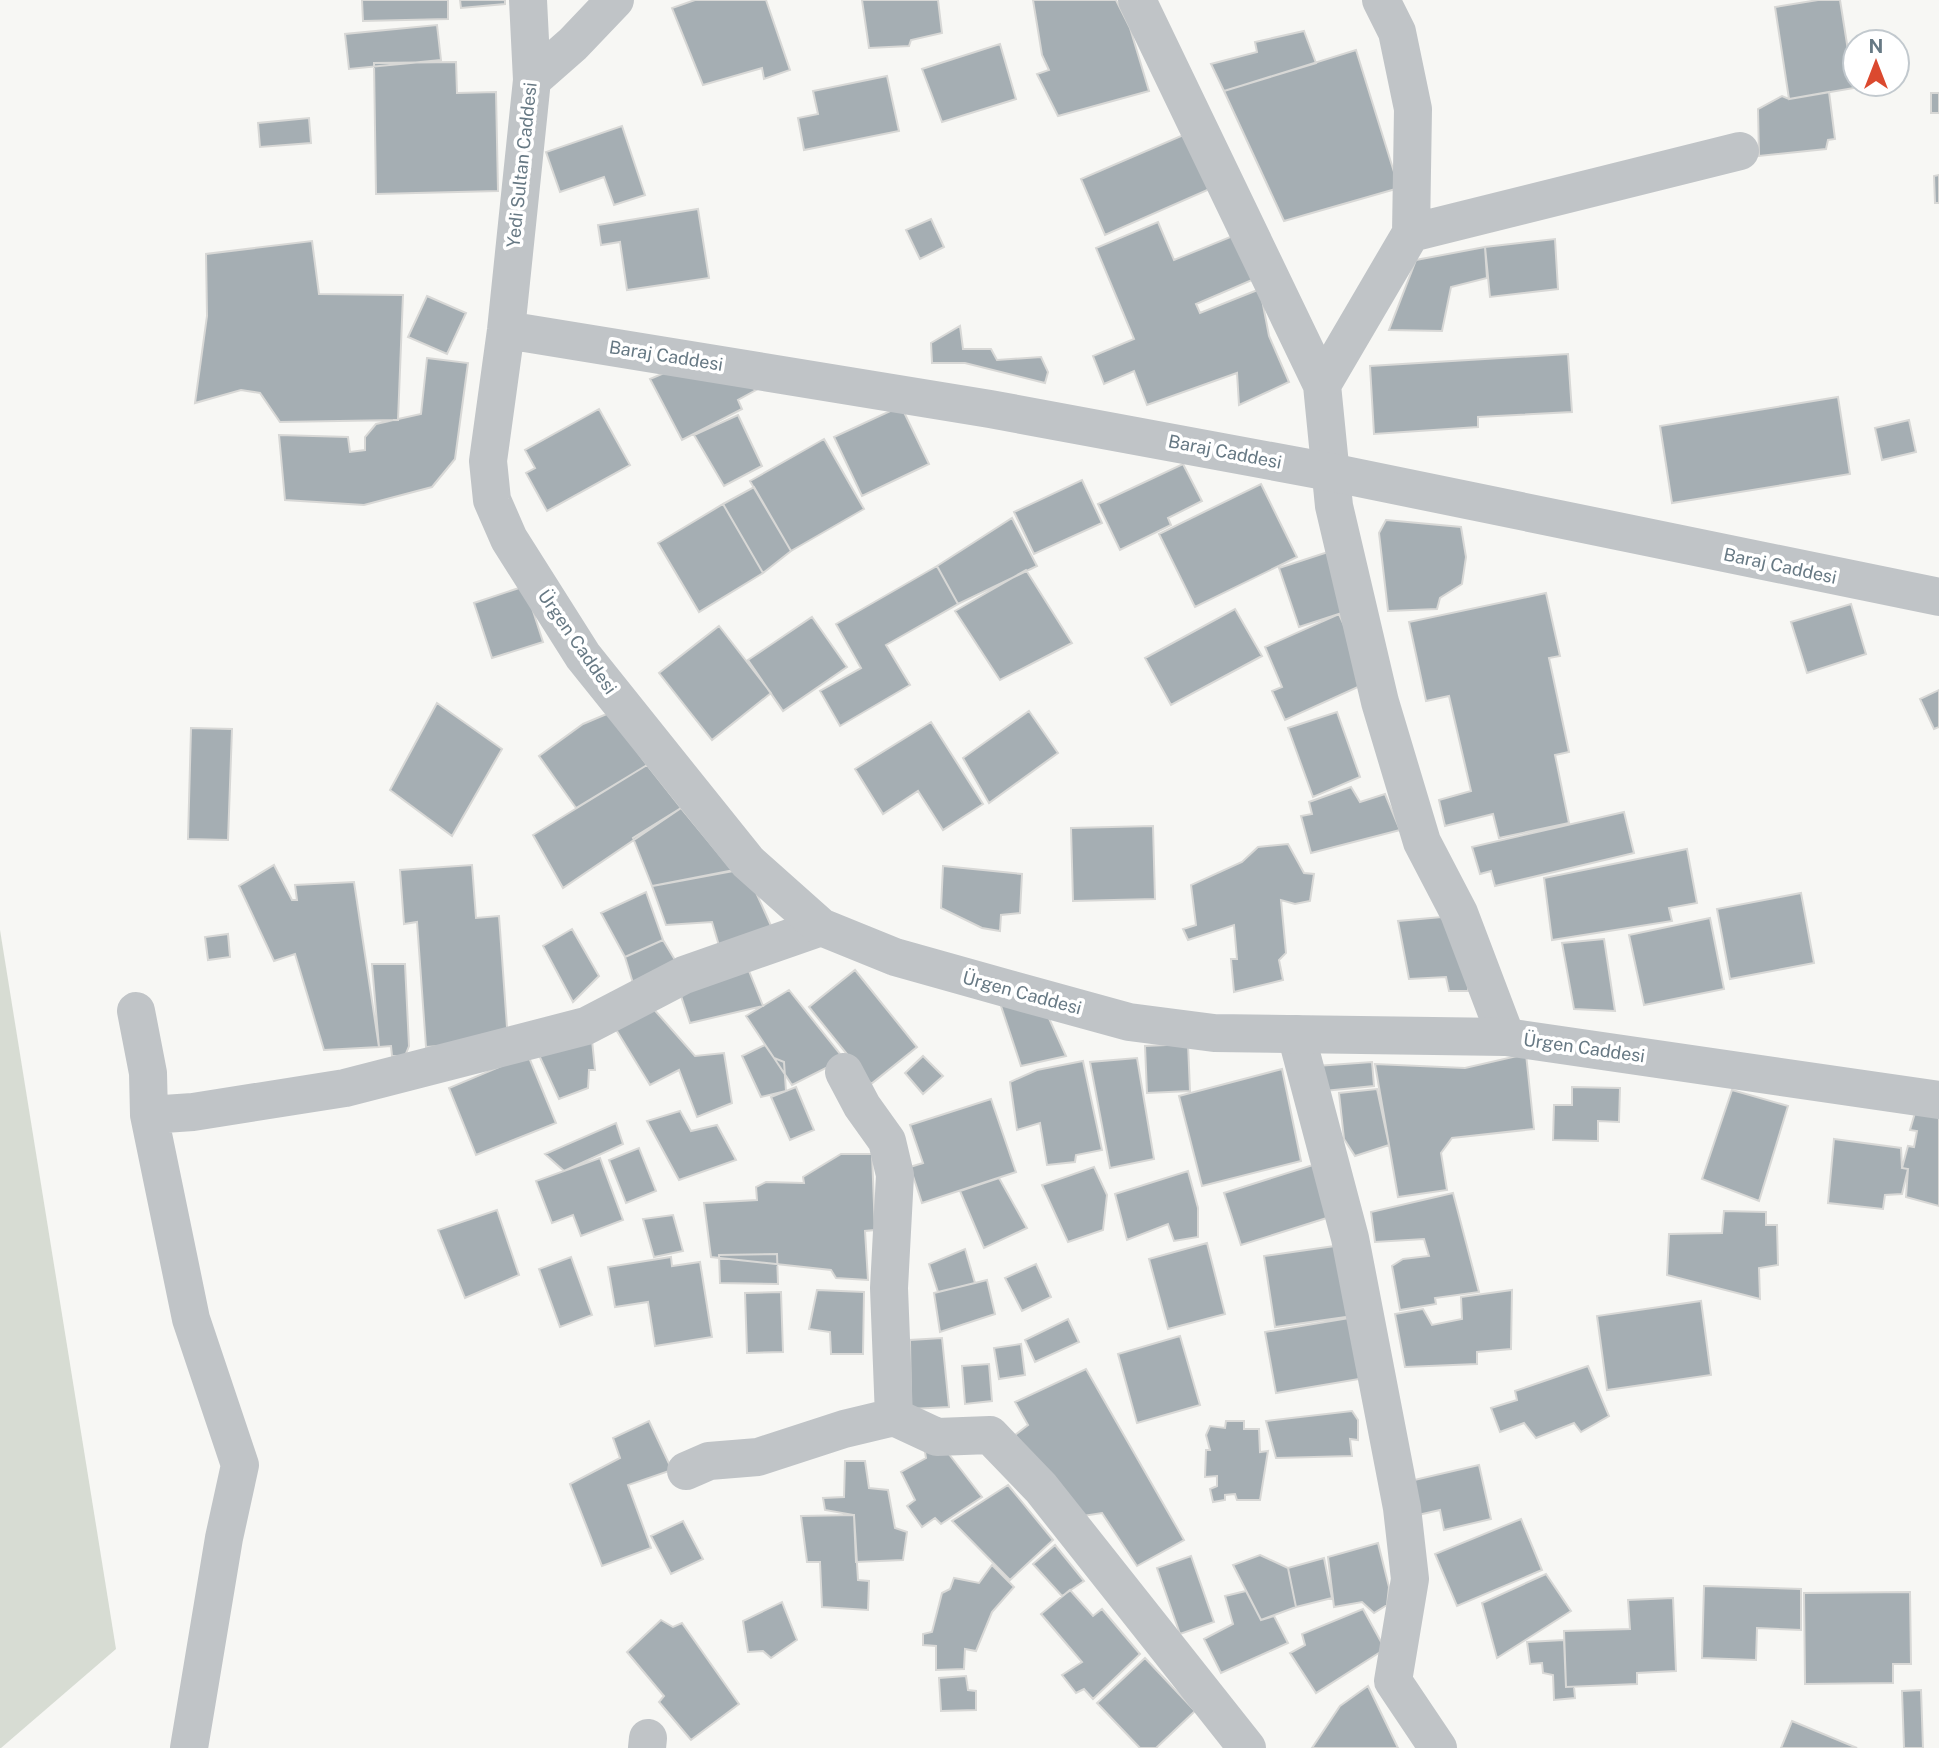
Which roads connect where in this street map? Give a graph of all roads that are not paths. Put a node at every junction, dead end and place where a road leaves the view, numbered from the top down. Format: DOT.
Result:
graph roads {
  1 [pos="528,0"];
  2 [pos="615,0"];
  3 [pos="1137,0"];
  4 [pos="1381,0"];
  5 [pos="532,80"];
  6 [pos="1740,151"];
  7 [pos="1411,233"];
  8 [pos="506,330"];
  9 [pos="1321,385"];
  10 [pos="1330,472"];
  11 [pos="1939,597"];
  12 [pos="821,927"];
  13 [pos="136,1011"];
  14 [pos="1296,1034"];
  15 [pos="1506,1037"];
  16 [pos="844,1072"];
  17 [pos="1939,1100"];
  18 [pos="149,1115"];
  19 [pos="894,1417"];
  20 [pos="686,1471"];
  21 [pos="190,1748"];
  22 [pos="1247,1748"];
  23 [pos="1437,1748"];
  1 -- 5 [label="street, Yedi Sultan Caddesi"];
  2 -- 5 [label="street"];
  3 -- 9 [label="street"];
  4 -- 7 [label="street"];
  5 -- 8 [label="street, Yedi Sultan Caddesi"];
  6 -- 7 [label="street"];
  7 -- 9 [label="street"];
  8 -- 10 [label="street, Baraj Caddesi"];
  8 -- 12 [label="street, Ürgen Caddesi"];
  9 -- 10 [label="street"];
  10 -- 11 [label="street, Baraj Caddesi"];
  10 -- 15 [label="street"];
  12 -- 14 [label="street, Ürgen Caddesi"];
  12 -- 18 [label="street"];
  13 -- 18 [label="street"];
  14 -- 15 [label="street, Ürgen Caddesi"];
  14 -- 23 [label="street"];
  15 -- 17 [label="street, Ürgen Caddesi"];
  16 -- 19 [label="street"];
  18 -- 21 [label="street"];
  19 -- 20 [label="street"];
  19 -- 22 [label="street"];
}
